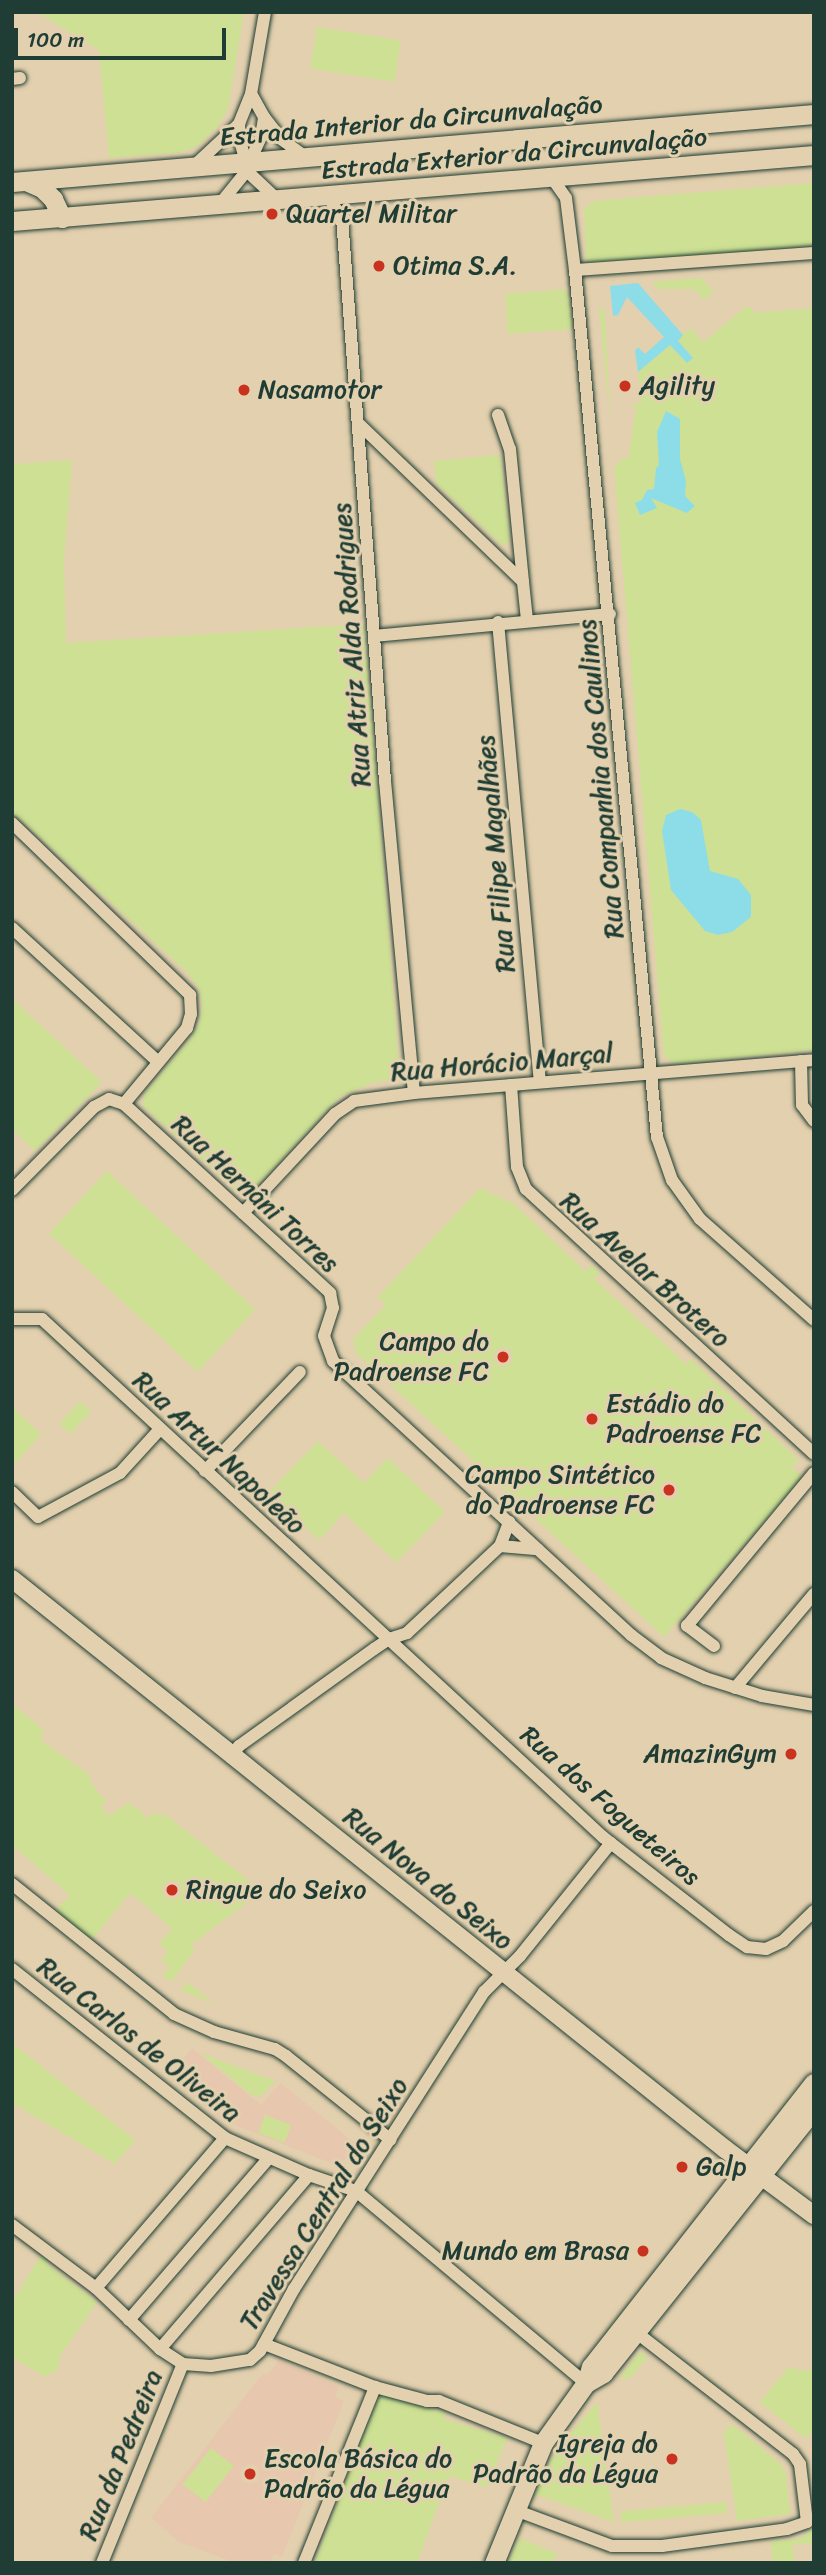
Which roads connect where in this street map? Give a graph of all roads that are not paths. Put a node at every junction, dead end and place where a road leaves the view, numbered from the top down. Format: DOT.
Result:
graph roads {
  1 [pos="265,12"];
  2 [pos="251,94"];
  3 [pos="814,114"];
  4 [pos="264,117"];
  5 [pos="239,124"];
  6 [pos="814,155"];
  7 [pos="304,156"];
  8 [pos="247,163"];
  9 [pos="194,166"];
  10 [pos="552,178"];
  11 [pos="17,185"];
  12 [pos="328,197"];
  13 [pos="278,200"];
  14 [pos="219,205"];
  15 [pos="62,218"];
  16 [pos="12,221"];
  17 [pos="814,253"];
  18 [pos="575,270"];
  19 [pos="498,415"];
  20 [pos="358,423"];
  21 [pos="523,582"];
  22 [pos="610,614"];
  23 [pos="527,620"];
  24 [pos="498,622"];
  25 [pos="374,636"];
  26 [pos="12,823"];
  27 [pos="12,928"];
  28 [pos="807,1060"];
  29 [pos="158,1062"];
  30 [pos="649,1073"];
  31 [pos="540,1082"];
  32 [pos="510,1085"];
  33 [pos="414,1093"];
  34 [pos="124,1104"];
  35 [pos="814,1121"];
  36 [pos="12,1191"];
  37 [pos="243,1213"];
  38 [pos="12,1319"];
  39 [pos="814,1320"];
  40 [pos="300,1372"];
  41 [pos="160,1429"];
  42 [pos="814,1454"];
  43 [pos="205,1471"];
  44 [pos="814,1473"];
  45 [pos="12,1492"];
  46 [pos="509,1522"];
  47 [pos="500,1546"];
  48 [pos="539,1549"];
  49 [pos="12,1579"];
  50 [pos="814,1594"];
  51 [pos="389,1639"];
  52 [pos="714,1646"];
  53 [pos="735,1688"];
  54 [pos="814,1705"];
  55 [pos="232,1756"];
  56 [pos="611,1843"];
  57 [pos="12,1884"];
  58 [pos="814,1911"];
  59 [pos="12,1969"];
  60 [pos="502,1973"];
  61 [pos="814,2083"];
  62 [pos="814,2109"];
  63 [pos="225,2138"];
  64 [pos="391,2140"];
  65 [pos="269,2158"];
  66 [pos="754,2172"];
  67 [pos="309,2175"];
  68 [pos="356,2191"];
  69 [pos="814,2215"];
  70 [pos="12,2225"];
  71 [pos="96,2288"];
  72 [pos="129,2320"];
  73 [pos="636,2332"];
  74 [pos="264,2344"];
  75 [pos="160,2349"];
  76 [pos="183,2364"];
  77 [pos="586,2383"];
  78 [pos="375,2386"];
  79 [pos="543,2443"];
  80 [pos="515,2510"];
  81 [pos="102,2563"];
  82 [pos="304,2563"];
  83 [pos="494,2563"];
  1 -- 2 [label="street"];
  2 -- 4 [label="street"];
  2 -- 5 [label="street"];
  3 -- 7 [label="main road, Estrada Interior da Circunvalação"];
  4 -- 7 [label="street"];
  4 -- 8 [label="street"];
  5 -- 8 [label="street"];
  5 -- 9 [label="street"];
  6 -- 10 [label="main road, Estrada Exterior da Circunvalação"];
  7 -- 8 [label="main road, Estrada Interior da Circunvalação"];
  8 -- 9 [label="main road, Estrada Interior da Circunvalação"];
  8 -- 13 [label="street"];
  8 -- 14 [label="street"];
  9 -- 11 [label="main road, Estrada Interior da Circunvalação"];
  10 -- 12 [label="main road, Estrada Exterior da Circunvalação"];
  10 -- 18 [label="street, Rua Companhia dos Caulinos"];
  11 -- 15 [label="main road"];
  12 -- 13 [label="main road, Estrada Exterior da Circunvalação"];
  12 -- 20 [label="street, Rua Atriz Alda Rodrigues"];
  13 -- 14 [label="main road, Estrada Exterior da Circunvalação"];
  14 -- 15 [label="main road, Estrada Exterior da Circunvalação"];
  15 -- 16 [label="main road, Estrada Exterior da Circunvalação"];
  17 -- 18 [label="street"];
  18 -- 22 [label="street, Rua Companhia dos Caulinos"];
  19 -- 21 [label="street"];
  20 -- 21 [label="street"];
  20 -- 25 [label="street, Rua Atriz Alda Rodrigues"];
  21 -- 23 [label="street"];
  22 -- 23 [label="street"];
  22 -- 30 [label="street, Rua Companhia dos Caulinos"];
  23 -- 24 [label="street"];
  24 -- 25 [label="street"];
  24 -- 31 [label="street, Rua Filipe Magalhães"];
  25 -- 33 [label="street, Rua Atriz Alda Rodrigues"];
  26 -- 29 [label="street"];
  27 -- 29 [label="street"];
  28 -- 30 [label="street, Rua Horácio Marçal"];
  28 -- 35 [label="street"];
  29 -- 34 [label="street"];
  30 -- 31 [label="street, Rua Horácio Marçal"];
  30 -- 39 [label="street, Rua Companhia dos Caulinos"];
  31 -- 32 [label="street, Rua Horácio Marçal"];
  32 -- 33 [label="street, Rua Horácio Marçal"];
  32 -- 42 [label="street, Rua Avelar Brotero"];
  33 -- 37 [label="street, Rua Horácio Marçal"];
  34 -- 36 [label="street"];
  34 -- 37 [label="street, Rua Hernâni Torres"];
  37 -- 46 [label="street, Rua Hernâni Torres"];
  38 -- 41 [label="street, Rua Artur Napoleão"];
  40 -- 43 [label="street"];
  41 -- 43 [label="street, Rua Artur Napoleão"];
  41 -- 45 [label="street"];
  43 -- 51 [label="street, Rua Artur Napoleão"];
  44 -- 52 [label="street"];
  46 -- 47 [label="street"];
  46 -- 48 [label="street"];
  47 -- 48 [label="street"];
  47 -- 51 [label="street"];
  48 -- 53 [label="street"];
  49 -- 55 [label="main road, Rua Nova do Seixo"];
  50 -- 53 [label="street"];
  51 -- 55 [label="street"];
  51 -- 56 [label="street, Rua dos Fogueteiros"];
  53 -- 54 [label="street"];
  55 -- 60 [label="main road, Rua Nova do Seixo"];
  56 -- 58 [label="street, Rua dos Fogueteiros"];
  56 -- 60 [label="street, Travessa Central do Seixo"];
  57 -- 64 [label="street"];
  59 -- 63 [label="street, Rua Carlos de Oliveira"];
  60 -- 64 [label="street, Travessa Central do Seixo"];
  60 -- 66 [label="main road, Rua Nova do Seixo"];
  61 -- 66 [label="main road"];
  62 -- 66 [label="main road"];
  63 -- 65 [label="street, Rua Carlos de Oliveira"];
  63 -- 71 [label="street"];
  64 -- 68 [label="street, Travessa Central do Seixo"];
  65 -- 67 [label="street, Rua Carlos de Oliveira"];
  65 -- 72 [label="street"];
  66 -- 69 [label="main road, Rua Nova do Seixo"];
  66 -- 73 [label="main road"];
  66 -- 77 [label="main road"];
  67 -- 68 [label="street, Rua Carlos de Oliveira"];
  67 -- 75 [label="street"];
  68 -- 74 [label="street, Travessa Central do Seixo"];
  68 -- 77 [label="street"];
  70 -- 71 [label="street"];
  71 -- 72 [label="street"];
  72 -- 75 [label="street"];
  73 -- 77 [label="main road"];
  73 -- 80 [label="street"];
  74 -- 76 [label="street, Travessa Central do Seixo"];
  74 -- 78 [label="street"];
  75 -- 76 [label="street"];
  76 -- 81 [label="street, Rua da Pedreira"];
  77 -- 79 [label="main road"];
  78 -- 79 [label="street"];
  78 -- 82 [label="street"];
  79 -- 80 [label="main road"];
  80 -- 83 [label="main road"];
}
